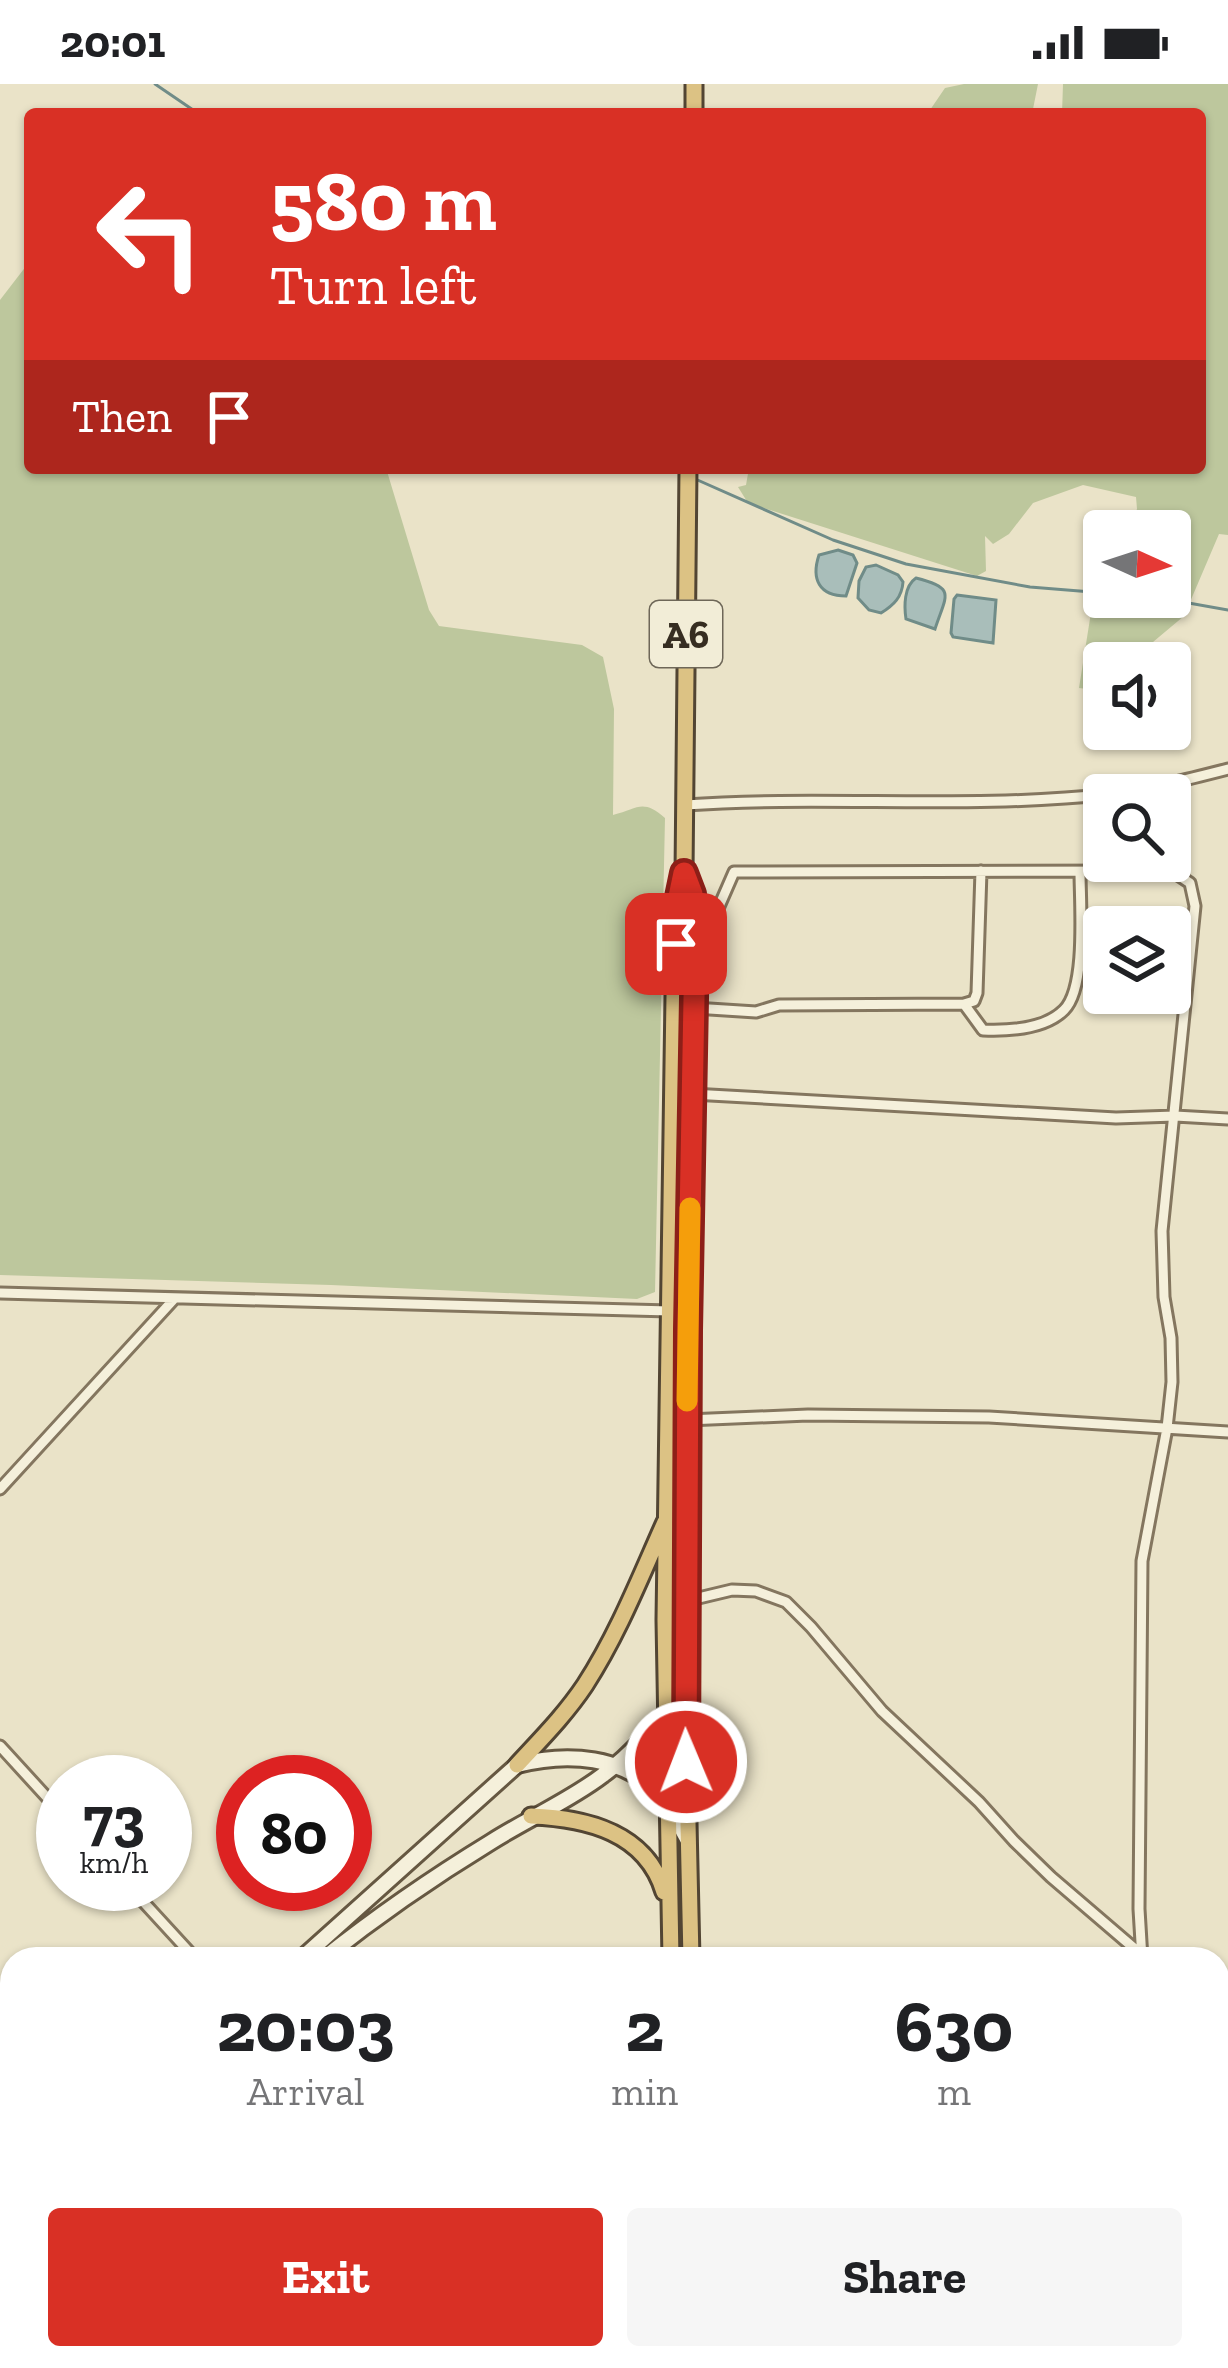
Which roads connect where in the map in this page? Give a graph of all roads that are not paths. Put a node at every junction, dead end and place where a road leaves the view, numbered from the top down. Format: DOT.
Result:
graph roads {
  1 [pos="688,474"];
  2 [pos="1228,769"];
  3 [pos="685,806"];
  4 [pos="981,871"];
  5 [pos="1080,872"];
  6 [pos="684,873"];
  7 [pos="695,934"];
  8 [pos="964,1004"];
  9 [pos="694,1008"];
  10 [pos="692,1094"];
  11 [pos="1175,1115"];
  12 [pos="1228,1119"];
  13 [pos="0,1293"];
  14 [pos="175,1298"];
  15 [pos="670,1311"];
  16 [pos="687,1420"];
  17 [pos="1167,1429"];
  18 [pos="1228,1432"];
  19 [pos="0,1489"];
  20 [pos="668,1514"];
  21 [pos="686,1601"];
  22 [pos="685,1686"];
  23 [pos="665,1714"];
  24 [pos="0,1746"];
  25 [pos="517,1765"];
  26 [pos="614,1766"];
  27 [pos="36,1785"];
  28 [pos="667,1805"];
  29 [pos="531,1816"];
  30 [pos="687,1839"];
  31 [pos="152,1911"];
  32 [pos="670,1911"];
  33 [pos="185,1947"];
  34 [pos="314,1947"];
  35 [pos="339,1947"];
  36 [pos="671,1947"];
  37 [pos="691,1947"];
  38 [pos="1131,1947"];
  39 [pos="1142,1947"];
  1 -- 3 [label="highway, A6"];
  2 -- 3 [label="street"];
  3 -- 6 [label="highway, A6"];
  4 -- 5 [label="street"];
  4 -- 7 [label="street"];
  4 -- 8 [label="street"];
  5 -- 8 [label="street"];
  5 -- 11 [label="street"];
  6 -- 7 [label="highway, A6"];
  6 -- 15 [label="highway, A6"];
  7 -- 9 [label="highway, A6"];
  8 -- 9 [label="street"];
  9 -- 10 [label="highway, A6"];
  10 -- 11 [label="street"];
  10 -- 16 [label="highway, A6"];
  11 -- 12 [label="street"];
  11 -- 17 [label="street"];
  13 -- 14 [label="street"];
  14 -- 15 [label="street"];
  14 -- 19 [label="street"];
  15 -- 20 [label="highway, A6"];
  16 -- 17 [label="street"];
  16 -- 21 [label="highway, A6"];
  17 -- 18 [label="street"];
  17 -- 39 [label="street"];
  20 -- 23 [label="highway, A6"];
  20 -- 25 [label="highway"];
  21 -- 22 [label="highway, A6"];
  21 -- 38 [label="street"];
  22 -- 23 [label="main road"];
  22 -- 30 [label="highway, A6"];
  23 -- 26 [label="main road"];
  23 -- 28 [label="highway, A6"];
  24 -- 27 [label="street"];
  25 -- 26 [label="main road"];
  25 -- 34 [label="main road"];
  26 -- 28 [label="main road"];
  26 -- 29 [label="main road"];
  28 -- 30 [label="main road"];
  28 -- 32 [label="highway, A6"];
  29 -- 32 [label="highway"];
  29 -- 35 [label="main road"];
  30 -- 37 [label="highway, A6"];
  31 -- 33 [label="street"];
  32 -- 36 [label="highway, A6"];
}
